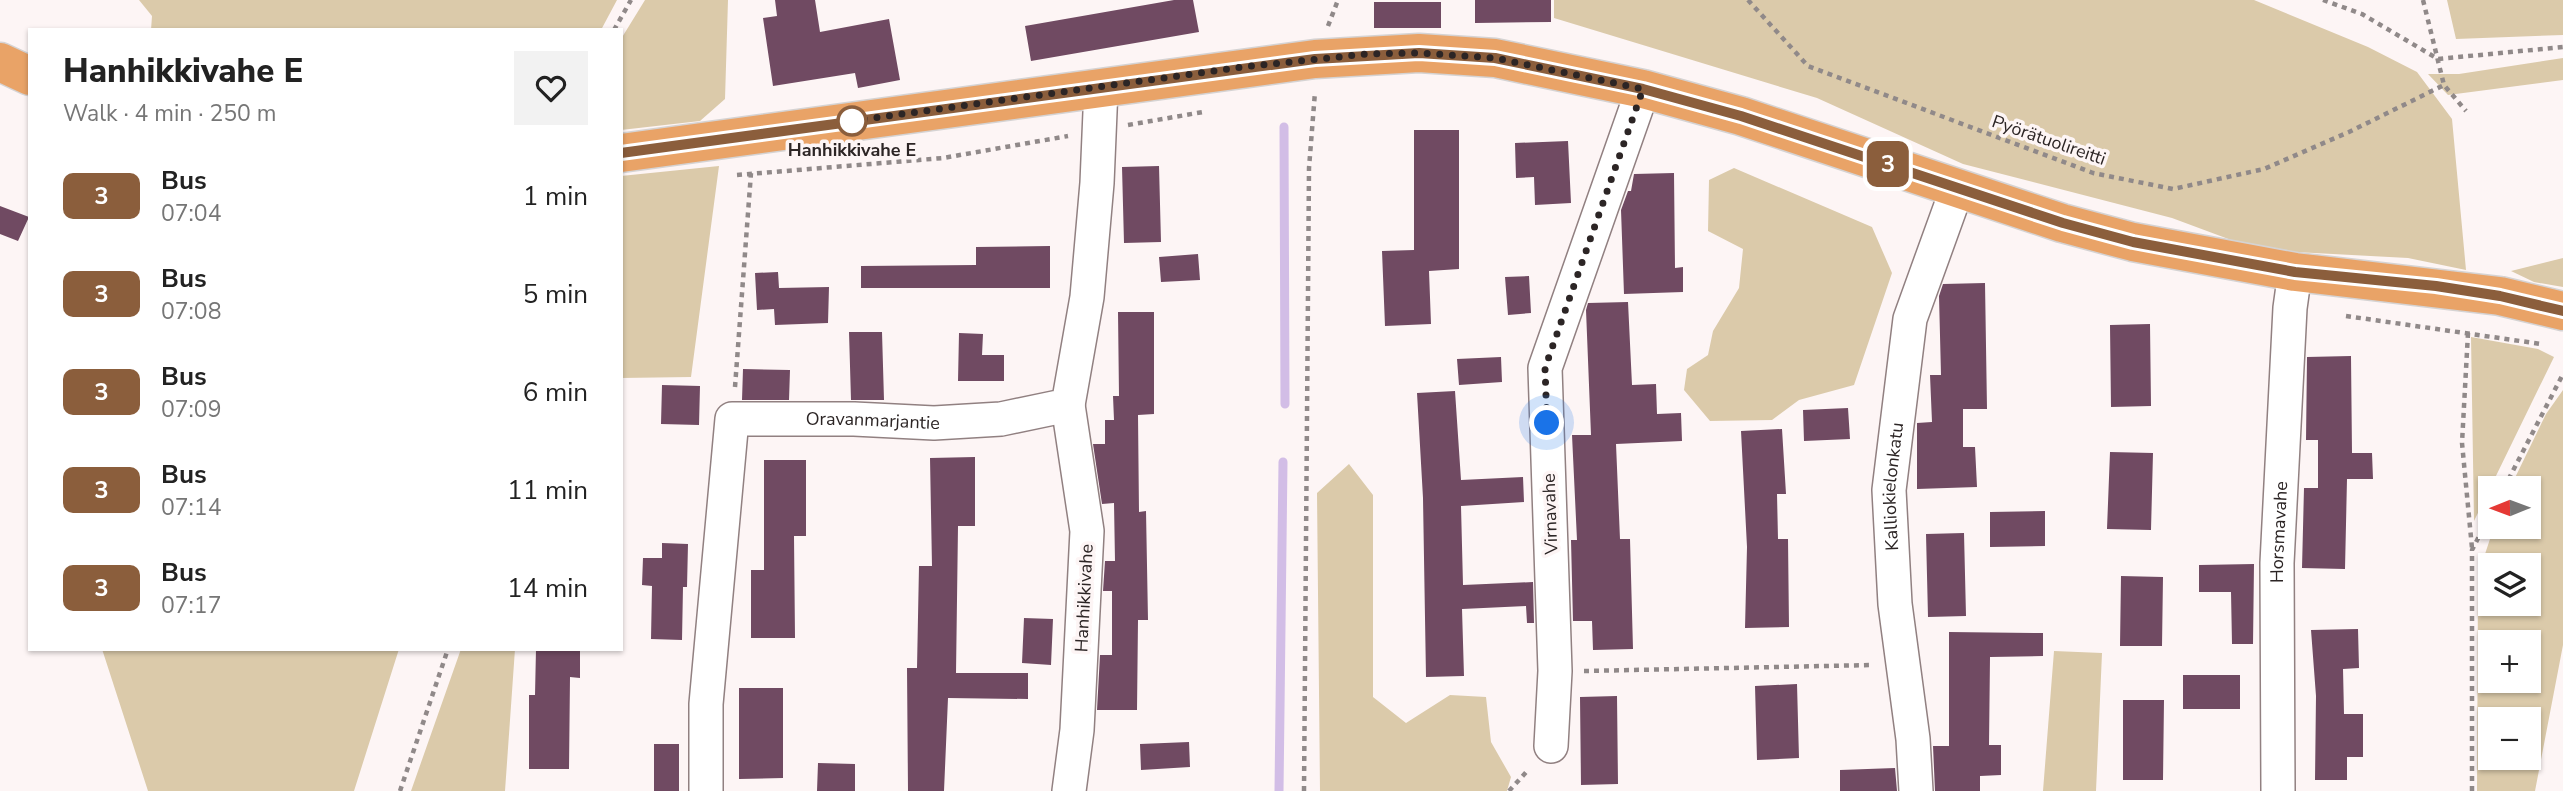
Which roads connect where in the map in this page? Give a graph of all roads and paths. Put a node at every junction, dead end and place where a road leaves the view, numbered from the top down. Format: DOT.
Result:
graph roads {
  1 [pos="631,0"];
  2 [pos="1748,0"];
  3 [pos="2323,0"];
  4 [pos="2423,0"];
  5 [pos="615,28"];
  6 [pos="2563,47"];
  7 [pos="2438,59"];
  8 [pos="0,62"];
  9 [pos="28,75"];
  10 [pos="2444,85"];
  11 [pos="1101,88"];
  12 [pos="1643,89"];
  13 [pos="1315,92"];
  14 [pos="2466,111"];
  15 [pos="749,134"];
  16 [pos="623,153"];
  17 [pos="1957,189"];
  18 [pos="2295,272"];
  19 [pos="2563,311"];
  20 [pos="2468,333"];
  21 [pos="2563,374"];
  22 [pos="1068,405"];
  23 [pos="732,419"];
  24 [pos="2510,476"];
  25 [pos="2478,538"];
  26 [pos="2472,550"];
  27 [pos="447,651"];
  28 [pos="1903,664"];
  29 [pos="1555,671"];
  30 [pos="1550,746"];
  31 [pos="400,791"];
  32 [pos="706,791"];
  33 [pos="1069,791"];
  34 [pos="1304,791"];
  35 [pos="1916,791"];
  36 [pos="2278,791"];
  37 [pos="2472,791"];
  1 -- 5 [label="path"];
  2 -- 10 [label="path, Pyörätuolireitti"];
  3 -- 7 [label="path"];
  4 -- 7 [label="path"];
  6 -- 7 [label="path"];
  7 -- 10 [label="path"];
  8 -- 9 [label="main road"];
  10 -- 14 [label="path"];
  11 -- 12 [label="main road"];
  11 -- 15 [label="main road"];
  11 -- 22 [label="street"];
  12 -- 17 [label="main road"];
  12 -- 29 [label="street, Virnavahe"];
  13 -- 34 [label="path"];
  15 -- 16 [label="main road"];
  15 -- 23 [label="path"];
  17 -- 18 [label="main road"];
  17 -- 28 [label="street, Kalliokielonkatu"];
  18 -- 19 [label="main road"];
  18 -- 36 [label="street, Horsmavahe"];
  20 -- 26 [label="path"];
  21 -- 24 [label="path"];
  22 -- 23 [label="street, Oravanmarjantie"];
  22 -- 33 [label="street, Hanhikkivahe"];
  23 -- 32 [label="street"];
  25 -- 26 [label="path"];
  26 -- 37 [label="path"];
  27 -- 31 [label="path"];
  28 -- 29 [label="path"];
  28 -- 35 [label="street, Kalliokielonkatu"];
  29 -- 30 [label="street, Virnavahe"];
}
